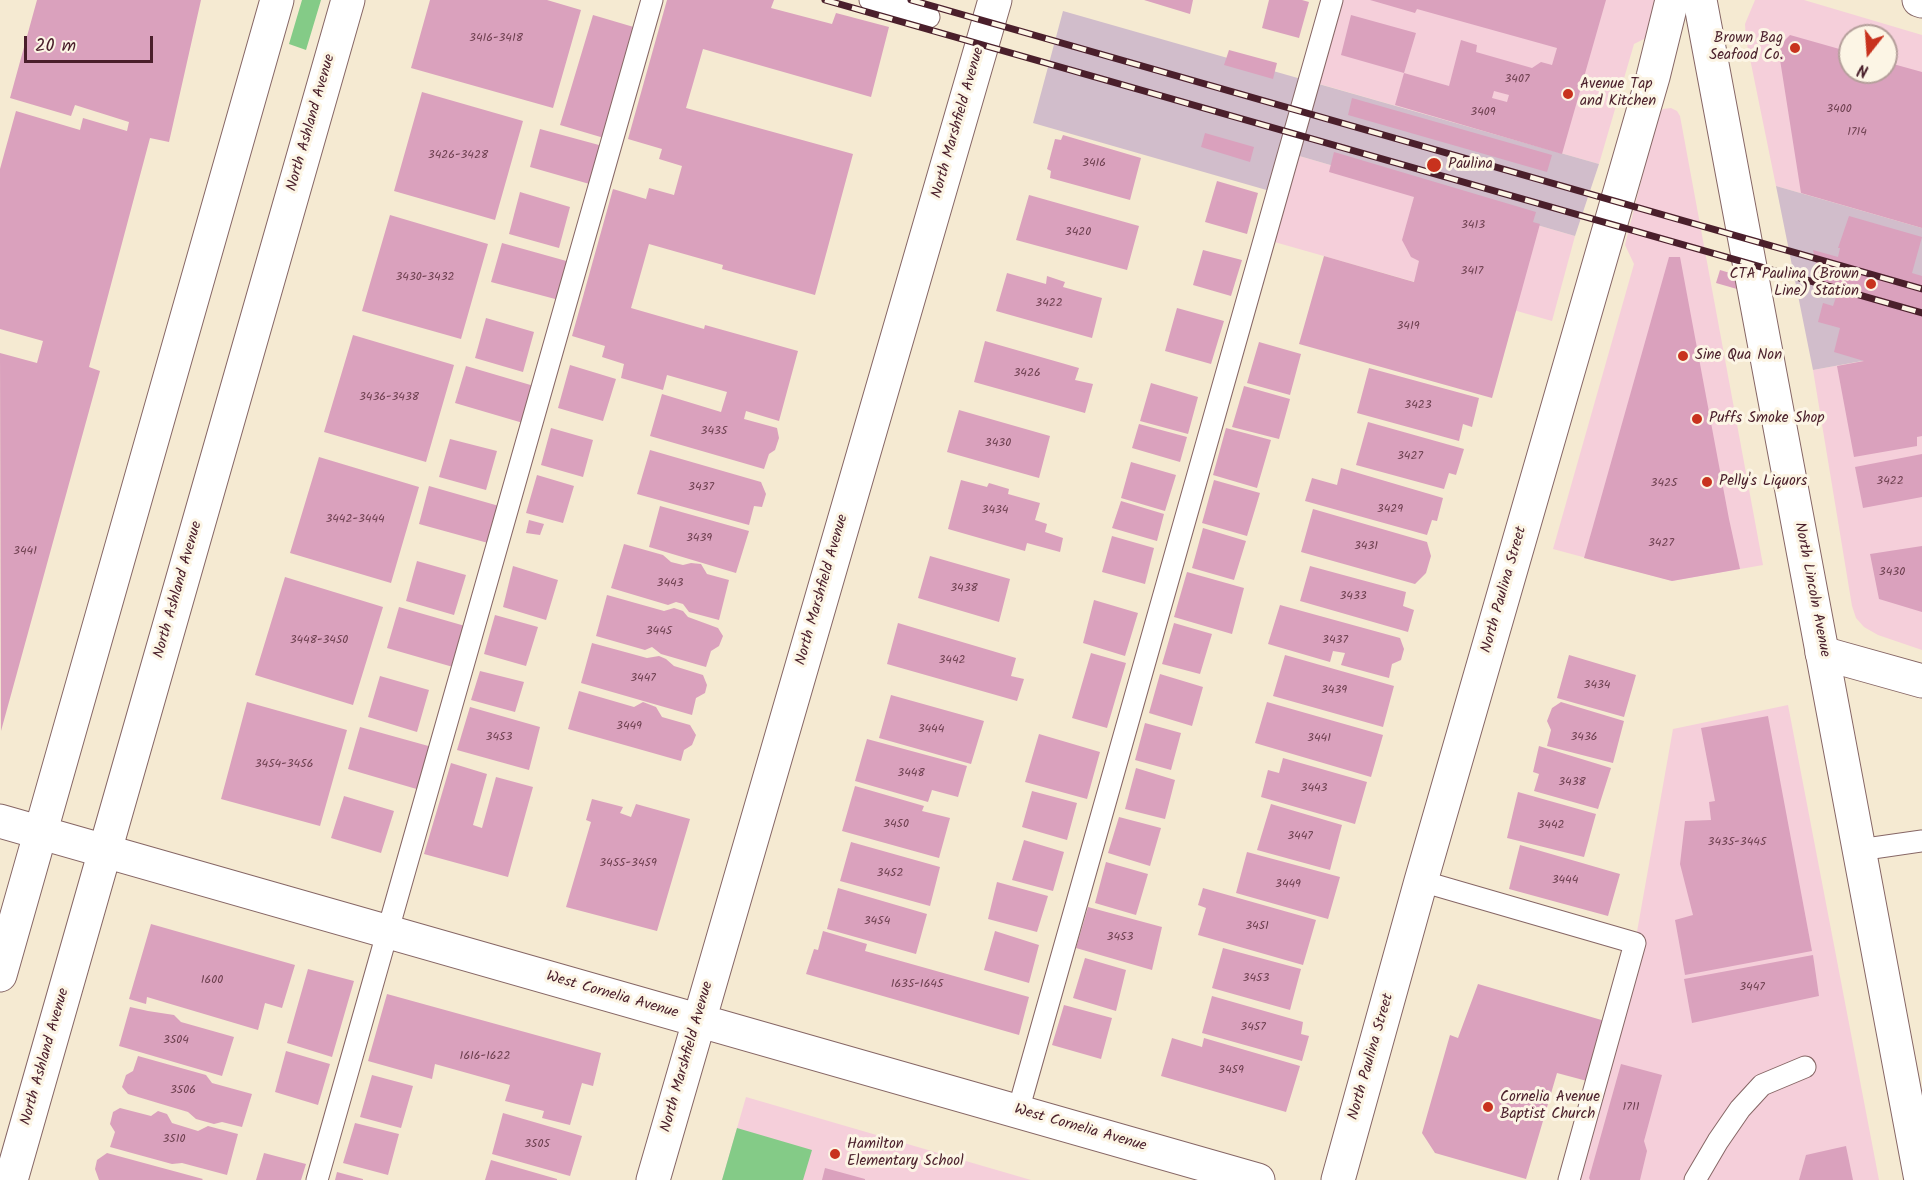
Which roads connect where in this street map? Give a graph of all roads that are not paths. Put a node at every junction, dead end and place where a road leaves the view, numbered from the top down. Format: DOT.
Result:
graph roads {
  1 [pos="277,0"];
  2 [pos="348,0"];
  3 [pos="652,0"];
  4 [pos="870,0"];
  5 [pos="995,0"];
  6 [pos="1332,0"];
  7 [pos="1672,0"];
  8 [pos="1700,0"];
  9 [pos="929,17"];
  10 [pos="1822,653"];
  11 [pos="1922,681"];
  12 [pos="0,821"];
  13 [pos="41,832"];
  14 [pos="1922,841"];
  15 [pos="1859,850"];
  16 [pos="105,851"];
  17 [pos="1422,880"];
  18 [pos="388,932"];
  19 [pos="0,975"];
  20 [pos="698,1020"];
  21 [pos="1805,1067"];
  22 [pos="1018,1112"];
  23 [pos="11,1180"];
  24 [pos="317,1180"];
  25 [pos="653,1180"];
  26 [pos="1258,1180"];
  27 [pos="1338,1180"];
  28 [pos="1569,1180"];
  29 [pos="1695,1180"];
  30 [pos="1921,1180"];
  1 -- 13 [label="street"];
  2 -- 16 [label="street, North Ashland Avenue"];
  3 -- 18 [label="lane"];
  4 -- 9 [label="lane"];
  5 -- 20 [label="street, North Marshfield Avenue"];
  6 -- 22 [label="lane"];
  7 -- 17 [label="street, North Paulina Street"];
  8 -- 10 [label="street, North Lincoln Avenue"];
  10 -- 11 [label="street"];
  10 -- 15 [label="street, North Lincoln Avenue"];
  12 -- 13 [label="street"];
  13 -- 16 [label="street, West Cornelia Avenue"];
  13 -- 19 [label="street"];
  14 -- 15 [label="lane"];
  15 -- 30 [label="street, North Lincoln Avenue"];
  16 -- 18 [label="street, West Cornelia Avenue"];
  16 -- 23 [label="street, North Ashland Avenue"];
  17 -- 27 [label="street, North Paulina Street"];
  17 -- 28 [label="lane"];
  18 -- 20 [label="street, West Cornelia Avenue"];
  18 -- 24 [label="lane"];
  20 -- 22 [label="street, West Cornelia Avenue"];
  20 -- 25 [label="street, North Marshfield Avenue"];
  21 -- 29 [label="lane"];
  22 -- 26 [label="street, West Cornelia Avenue"];
}
